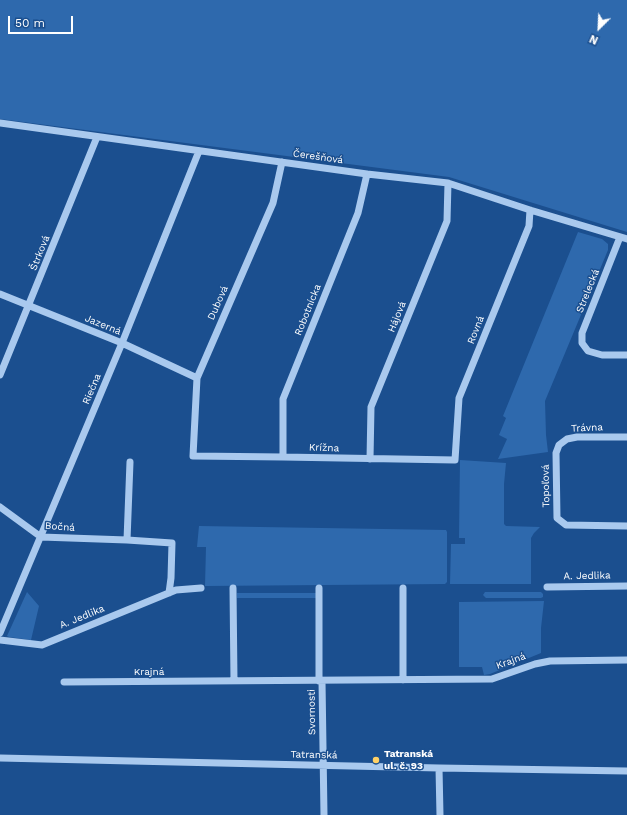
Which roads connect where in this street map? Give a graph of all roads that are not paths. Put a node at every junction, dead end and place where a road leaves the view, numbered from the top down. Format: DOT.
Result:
graph roads {
  1 [pos="0,123"];
  2 [pos="97,137"];
  3 [pos="199,151"];
  4 [pos="282,162"];
  5 [pos="367,174"];
  6 [pos="448,183"];
  7 [pos="530,210"];
  8 [pos="624,238"];
  9 [pos="0,294"];
  10 [pos="29,306"];
  11 [pos="122,343"];
  12 [pos="627,355"];
  13 [pos="0,375"];
  14 [pos="197,378"];
  15 [pos="627,437"];
  16 [pos="556,453"];
  17 [pos="193,456"];
  18 [pos="283,457"];
  19 [pos="370,459"];
  20 [pos="455,460"];
  21 [pos="130,462"];
  22 [pos="0,507"];
  23 [pos="627,526"];
  24 [pos="41,537"];
  25 [pos="127,540"];
  26 [pos="627,586"];
  27 [pos="547,587"];
  28 [pos="202,588"];
  29 [pos="233,588"];
  30 [pos="319,588"];
  31 [pos="403,588"];
  32 [pos="169,593"];
  33 [pos="0,633"];
  34 [pos="0,640"];
  35 [pos="627,660"];
  36 [pos="403,680"];
  37 [pos="320,681"];
  38 [pos="64,682"];
  39 [pos="234,682"];
  40 [pos="0,758"];
  41 [pos="323,765"];
  42 [pos="439,768"];
  43 [pos="627,770"];
  44 [pos="324,815"];
  45 [pos="440,815"];
  1 -- 2 [label="street, Čerešňová"];
  2 -- 3 [label="street, Čerešňová"];
  2 -- 10 [label="street, Štrková"];
  3 -- 4 [label="street, Čerešňová"];
  3 -- 11 [label="street, Riečna"];
  4 -- 5 [label="street, Čerešňová"];
  4 -- 14 [label="street, Dubová"];
  5 -- 6 [label="street, Čerešňová"];
  5 -- 18 [label="street, Robotnícka"];
  6 -- 7 [label="street, Čerešňová"];
  6 -- 19 [label="street, Hájová"];
  7 -- 8 [label="street, Čerešňová"];
  7 -- 20 [label="street, Rovná"];
  8 -- 12 [label="street, Strelecká"];
  9 -- 10 [label="street, Jazerná"];
  10 -- 11 [label="street, Jazerná"];
  10 -- 13 [label="street, Štrková"];
  11 -- 14 [label="street, Jazerná"];
  11 -- 24 [label="street, Riečna"];
  14 -- 17 [label="street, Dubová"];
  15 -- 16 [label="street, Trávna"];
  16 -- 23 [label="street, Topoľová"];
  17 -- 18 [label="street, Krížna"];
  18 -- 19 [label="street, Krížna"];
  19 -- 20 [label="street, Krížna"];
  21 -- 25 [label="street"];
  22 -- 24 [label="street, Bočná"];
  24 -- 25 [label="street, Bočná"];
  24 -- 33 [label="street, Riečna"];
  25 -- 32 [label="street, Bočná"];
  26 -- 27 [label="street, A. Jedlika"];
  28 -- 32 [label="street, A. Jedlika"];
  29 -- 39 [label="street"];
  30 -- 37 [label="street"];
  31 -- 36 [label="street"];
  32 -- 34 [label="street, A. Jedlika"];
  35 -- 36 [label="street, Krajná"];
  36 -- 37 [label="street, Krajná"];
  37 -- 39 [label="street, Krajná"];
  37 -- 41 [label="street, Svornosti"];
  38 -- 39 [label="street, Krajná"];
  40 -- 41 [label="street, Tatranská"];
  41 -- 42 [label="street, Tatranská"];
  41 -- 44 [label="street, Svornosti"];
  42 -- 43 [label="street, Tatranská"];
  42 -- 45 [label="street"];
}
